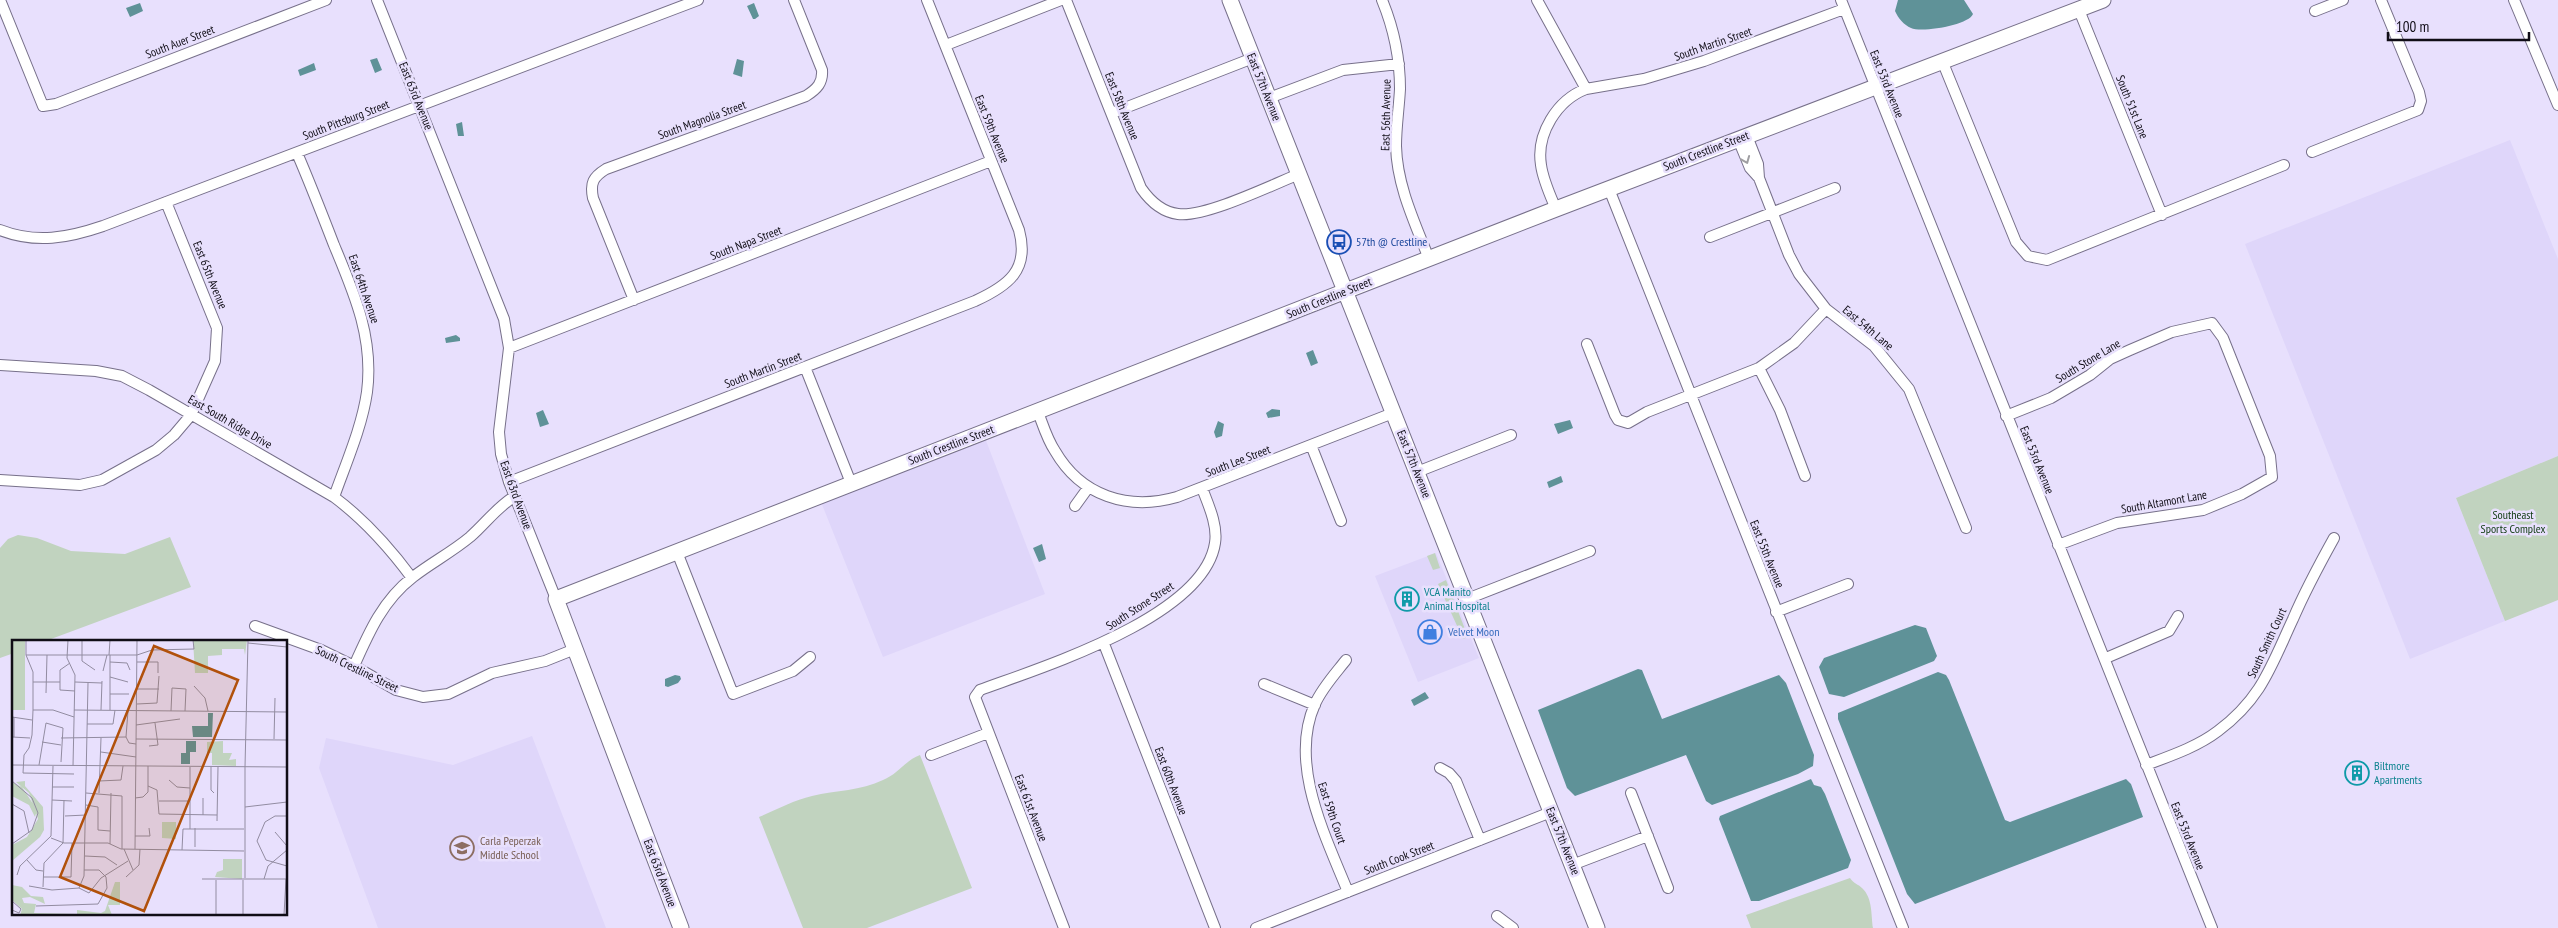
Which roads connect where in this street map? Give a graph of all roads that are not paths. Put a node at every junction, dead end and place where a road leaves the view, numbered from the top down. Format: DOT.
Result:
graph roads {
  1 [pos="0,0"];
  2 [pos="326,0"];
  3 [pos="377,0"];
  4 [pos="794,0"];
  5 [pos="928,0"];
  6 [pos="1061,0"];
  7 [pos="1066,0"];
  8 [pos="1230,0"];
  9 [pos="1382,0"];
  10 [pos="1537,0"];
  11 [pos="2103,0"];
  12 [pos="2343,0"];
  13 [pos="2381,0"];
  14 [pos="2514,0"];
  15 [pos="692,1"];
  16 [pos="1842,4"];
  17 [pos="2079,10"];
  18 [pos="2315,11"];
  19 [pos="946,45"];
  20 [pos="1253,58"];
  21 [pos="1943,63"];
  22 [pos="1399,64"];
  23 [pos="1876,88"];
  24 [pos="1586,89"];
  25 [pos="1269,98"];
  26 [pos="420,105"];
  27 [pos="2558,105"];
  28 [pos="1112,114"];
  29 [pos="1742,137"];
  30 [pos="297,152"];
  31 [pos="2312,152"];
  32 [pos="991,161"];
  33 [pos="2284,165"];
  34 [pos="1299,174"];
  35 [pos="1835,188"];
  36 [pos="1609,189"];
  37 [pos="166,202"];
  38 [pos="1556,209"];
  39 [pos="1772,213"];
  40 [pos="2162,215"];
  41 [pos="0,230"];
  42 [pos="1710,237"];
  43 [pos="1429,259"];
  44 [pos="1018,269"];
  45 [pos="1346,292"];
  46 [pos="634,300"];
  47 [pos="1826,309"];
  48 [pos="1587,344"];
  49 [pos="509,348"];
  50 [pos="0,365"];
  51 [pos="805,367"];
  52 [pos="1759,368"];
  53 [pos="1690,395"];
  54 [pos="1038,412"];
  55 [pos="1393,413"];
  56 [pos="191,415"];
  57 [pos="2006,416"];
  58 [pos="1511,435"];
  59 [pos="1311,446"];
  60 [pos="1417,472"];
  61 [pos="1805,476"];
  62 [pos="2272,477"];
  63 [pos="0,480"];
  64 [pos="510,482"];
  65 [pos="851,483"];
  66 [pos="1088,488"];
  67 [pos="1202,488"];
  68 [pos="515,496"];
  69 [pos="334,497"];
  70 [pos="1075,506"];
  71 [pos="1341,521"];
  72 [pos="1966,528"];
  73 [pos="2334,538"];
  74 [pos="2058,544"];
  75 [pos="1590,551"];
  76 [pos="678,552"];
  77 [pos="412,578"];
  78 [pos="1848,584"];
  79 [pos="556,599"];
  80 [pos="1467,599"];
  81 [pos="1776,612"];
  82 [pos="2178,616"];
  83 [pos="255,626"];
  84 [pos="1104,644"];
  85 [pos="575,649"];
  86 [pos="810,657"];
  87 [pos="2106,658"];
  88 [pos="1346,660"];
  89 [pos="354,666"];
  90 [pos="1264,684"];
  91 [pos="975,697"];
  92 [pos="1315,705"];
  93 [pos="988,732"];
  94 [pos="931,755"];
  95 [pos="2146,765"];
  96 [pos="1440,768"];
  97 [pos="1631,793"];
  98 [pos="1551,812"];
  99 [pos="1648,836"];
  100 [pos="1480,840"];
  101 [pos="1572,865"];
  102 [pos="1668,888"];
  103 [pos="1348,892"];
  104 [pos="1497,916"];
  105 [pos="681,928"];
  106 [pos="1064,928"];
  107 [pos="1215,928"];
  108 [pos="1256,928"];
  109 [pos="1513,928"];
  110 [pos="1598,928"];
  111 [pos="1903,928"];
  112 [pos="2212,928"];
  1 -- 2 [label="street, South Auer Street"];
  3 -- 26 [label="street, East 63rd Avenue"];
  4 -- 46 [label="street, South Magnolia Street"];
  5 -- 19 [label="street, East 59th Avenue"];
  6 -- 19 [label="street"];
  7 -- 28 [label="street, East 58th Avenue"];
  8 -- 20 [label="street, East 57th Avenue"];
  9 -- 22 [label="street, East 56th Avenue"];
  10 -- 24 [label="street"];
  11 -- 17 [label="street, South Crestline Street"];
  12 -- 18 [label="street"];
  13 -- 31 [label="street"];
  14 -- 27 [label="street"];
  15 -- 26 [label="street, South Pittsburg Street"];
  16 -- 23 [label="street, East 53rd Avenue"];
  16 -- 24 [label="street, South Martin Street"];
  17 -- 21 [label="street, South Crestline Street"];
  17 -- 40 [label="street, South 51st Lane"];
  19 -- 32 [label="street, East 59th Avenue"];
  20 -- 25 [label="street, East 57th Avenue"];
  20 -- 28 [label="street"];
  21 -- 23 [label="street, South Crestline Street"];
  21 -- 40 [label="street"];
  22 -- 25 [label="street"];
  22 -- 43 [label="street, East 56th Avenue"];
  23 -- 29 [label="street, South Crestline Street"];
  23 -- 57 [label="street, East 53rd Avenue"];
  24 -- 38 [label="street"];
  25 -- 34 [label="street, East 57th Avenue"];
  26 -- 30 [label="street, South Pittsburg Street"];
  26 -- 49 [label="street, East 63rd Avenue"];
  28 -- 34 [label="street, East 58th Avenue"];
  29 -- 36 [label="street, South Crestline Street"];
  29 -- 39 [label="street, East 54th Lane"];
  30 -- 37 [label="street, South Pittsburg Street"];
  30 -- 69 [label="street, East 64th Avenue"];
  32 -- 44 [label="street, East 59th Avenue"];
  32 -- 46 [label="street, South Napa Street"];
  33 -- 40 [label="street"];
  34 -- 45 [label="street, East 57th Avenue"];
  35 -- 39 [label="street"];
  36 -- 38 [label="street, South Crestline Street"];
  36 -- 53 [label="street, East 55th Avenue"];
  37 -- 41 [label="street, South Pittsburg Street"];
  37 -- 56 [label="street, East 65th Avenue"];
  38 -- 43 [label="street, South Crestline Street"];
  39 -- 42 [label="street"];
  39 -- 47 [label="street, East 54th Lane"];
  43 -- 45 [label="street, South Crestline Street"];
  44 -- 51 [label="street, South Martin Street"];
  45 -- 54 [label="street, South Crestline Street"];
  45 -- 55 [label="street, East 57th Avenue"];
  46 -- 49 [label="street, South Napa Street"];
  47 -- 52 [label="street"];
  47 -- 72 [label="street, East 54th Lane"];
  48 -- 53 [label="street"];
  49 -- 64 [label="street, East 63rd Avenue"];
  50 -- 56 [label="street, East South Ridge Drive"];
  51 -- 64 [label="street, South Martin Street"];
  51 -- 65 [label="street"];
  52 -- 53 [label="street"];
  52 -- 61 [label="street"];
  53 -- 81 [label="street, East 55th Avenue"];
  54 -- 65 [label="street, South Crestline Street"];
  54 -- 66 [label="street, South Lee Street"];
  55 -- 59 [label="street, South Lee Street"];
  55 -- 60 [label="street, East 57th Avenue"];
  56 -- 63 [label="street, East 65th Avenue"];
  56 -- 69 [label="street, East South Ridge Drive"];
  57 -- 62 [label="street, South Stone Lane"];
  57 -- 74 [label="street, East 53rd Avenue"];
  58 -- 60 [label="street"];
  59 -- 67 [label="street, South Lee Street"];
  59 -- 71 [label="street"];
  60 -- 80 [label="street, East 57th Avenue"];
  62 -- 74 [label="street, South Altamont Lane"];
  64 -- 68 [label="street, East 63rd Avenue"];
  65 -- 76 [label="street, South Crestline Street"];
  66 -- 67 [label="street, South Lee Street"];
  66 -- 70 [label="street"];
  67 -- 84 [label="street, South Stone Street"];
  68 -- 77 [label="street"];
  68 -- 79 [label="street, East 63rd Avenue"];
  69 -- 77 [label="street, East South Ridge Drive"];
  73 -- 95 [label="street, South Smith Court"];
  74 -- 87 [label="street, East 53rd Avenue"];
  75 -- 80 [label="street"];
  76 -- 79 [label="street, South Crestline Street"];
  76 -- 86 [label="street"];
  77 -- 89 [label="street"];
  78 -- 81 [label="street"];
  79 -- 85 [label="street, East 63rd Avenue"];
  80 -- 98 [label="street, East 57th Avenue"];
  81 -- 111 [label="street, East 55th Avenue"];
  82 -- 87 [label="street"];
  83 -- 89 [label="street, South Crestline Street"];
  84 -- 91 [label="street, South Stone Street"];
  84 -- 107 [label="street, East 60th Avenue"];
  85 -- 89 [label="street, South Crestline Street"];
  85 -- 105 [label="street, East 63rd Avenue"];
  87 -- 95 [label="street, East 53rd Avenue"];
  88 -- 92 [label="street, East 59th Court"];
  90 -- 92 [label="street"];
  91 -- 93 [label="street, East 61st Avenue"];
  92 -- 103 [label="street, East 59th Court"];
  93 -- 94 [label="street"];
  93 -- 106 [label="street, East 61st Avenue"];
  95 -- 112 [label="street, East 53rd Avenue"];
  96 -- 100 [label="street"];
  97 -- 99 [label="street"];
  98 -- 100 [label="street, South Cook Street"];
  98 -- 101 [label="street, East 57th Avenue"];
  99 -- 101 [label="street"];
  99 -- 102 [label="street"];
  100 -- 103 [label="street, South Cook Street"];
  101 -- 110 [label="street, East 57th Avenue"];
  103 -- 108 [label="street, South Cook Street"];
  104 -- 109 [label="street"];
}
